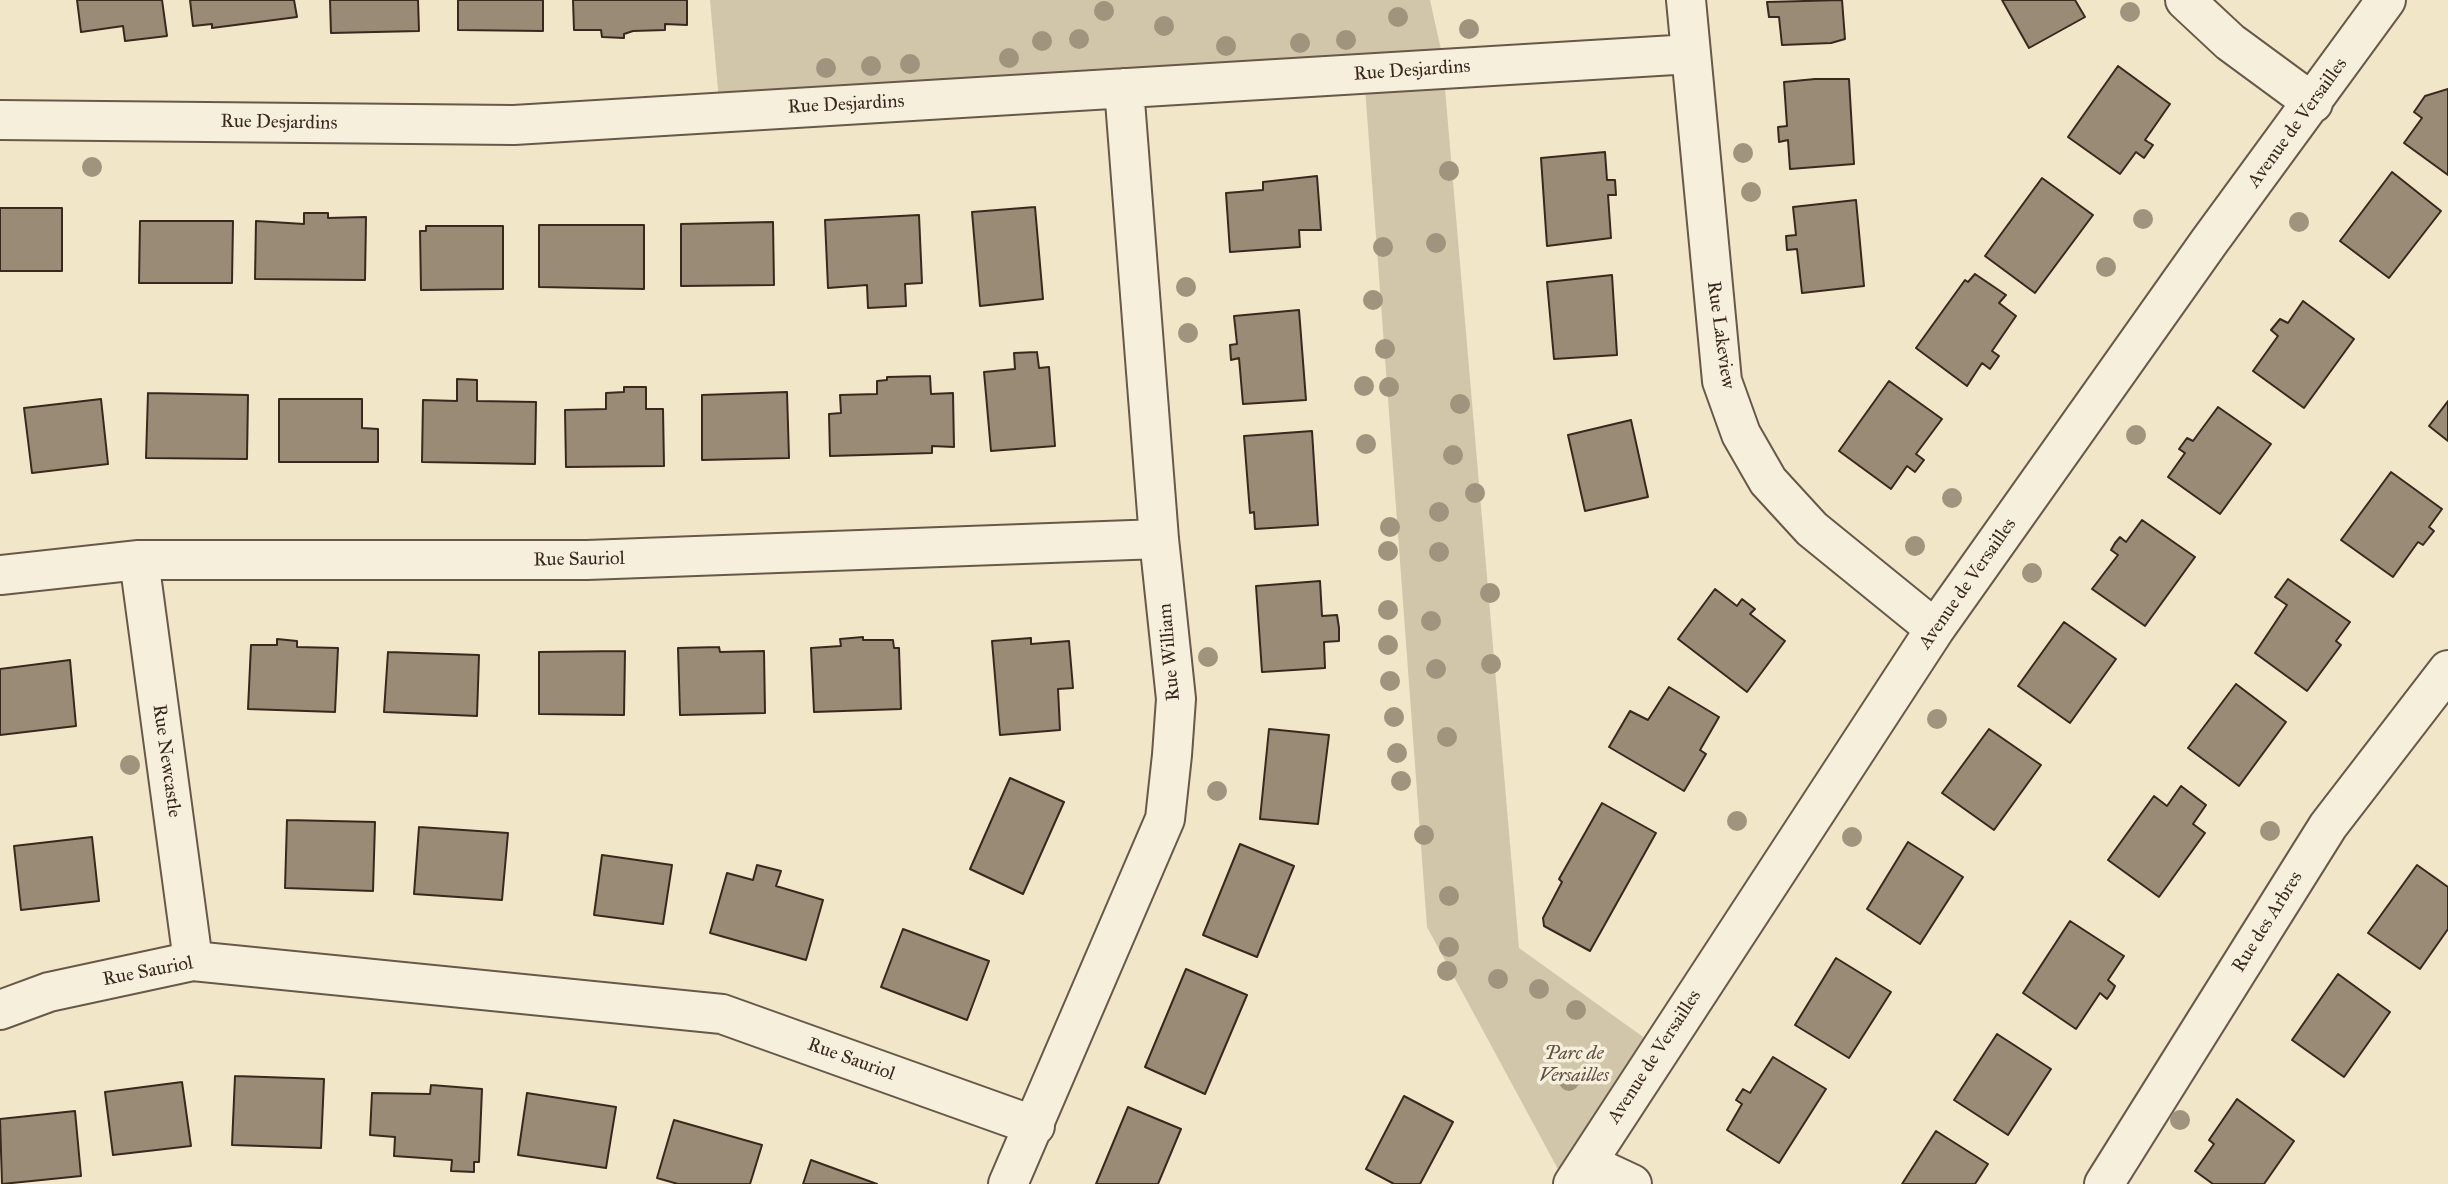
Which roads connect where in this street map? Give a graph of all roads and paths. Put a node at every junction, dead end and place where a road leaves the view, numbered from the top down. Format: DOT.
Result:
graph roads {
  1 [pos="1686,0"];
  2 [pos="2185,0"];
  3 [pos="2386,0"];
  4 [pos="1690,54"];
  5 [pos="1124,88"];
  6 [pos="2313,103"];
  7 [pos="0,120"];
  8 [pos="1159,540"];
  9 [pos="139,561"];
  10 [pos="0,576"];
  11 [pos="1935,629"];
  12 [pos="2448,670"];
  13 [pos="193,961"];
  14 [pos="0,1010"];
  15 [pos="1035,1126"];
  16 [pos="1580,1173"];
  17 [pos="1008,1184"];
  18 [pos="1632,1184"];
  19 [pos="2104,1184"];
  1 -- 4 [label="street, Rue Lakeview"];
  2 -- 6 [label="street"];
  3 -- 6 [label="street, Avenue de Versailles"];
  4 -- 5 [label="street, Rue Desjardins"];
  4 -- 11 [label="street, Rue Lakeview"];
  5 -- 7 [label="street, Rue Desjardins"];
  5 -- 8 [label="street, Rue William"];
  6 -- 11 [label="street, Avenue de Versailles"];
  8 -- 9 [label="street, Rue Sauriol"];
  8 -- 15 [label="street, Rue William"];
  9 -- 10 [label="street, Rue Sauriol"];
  9 -- 13 [label="street, Rue Newcastle"];
  11 -- 16 [label="street, Avenue de Versailles"];
  12 -- 19 [label="street, Rue des Arbres"];
  13 -- 14 [label="street, Rue Sauriol"];
  13 -- 15 [label="street, Rue Sauriol"];
  15 -- 17 [label="street, Rue William"];
  16 -- 18 [label="street"];
}
